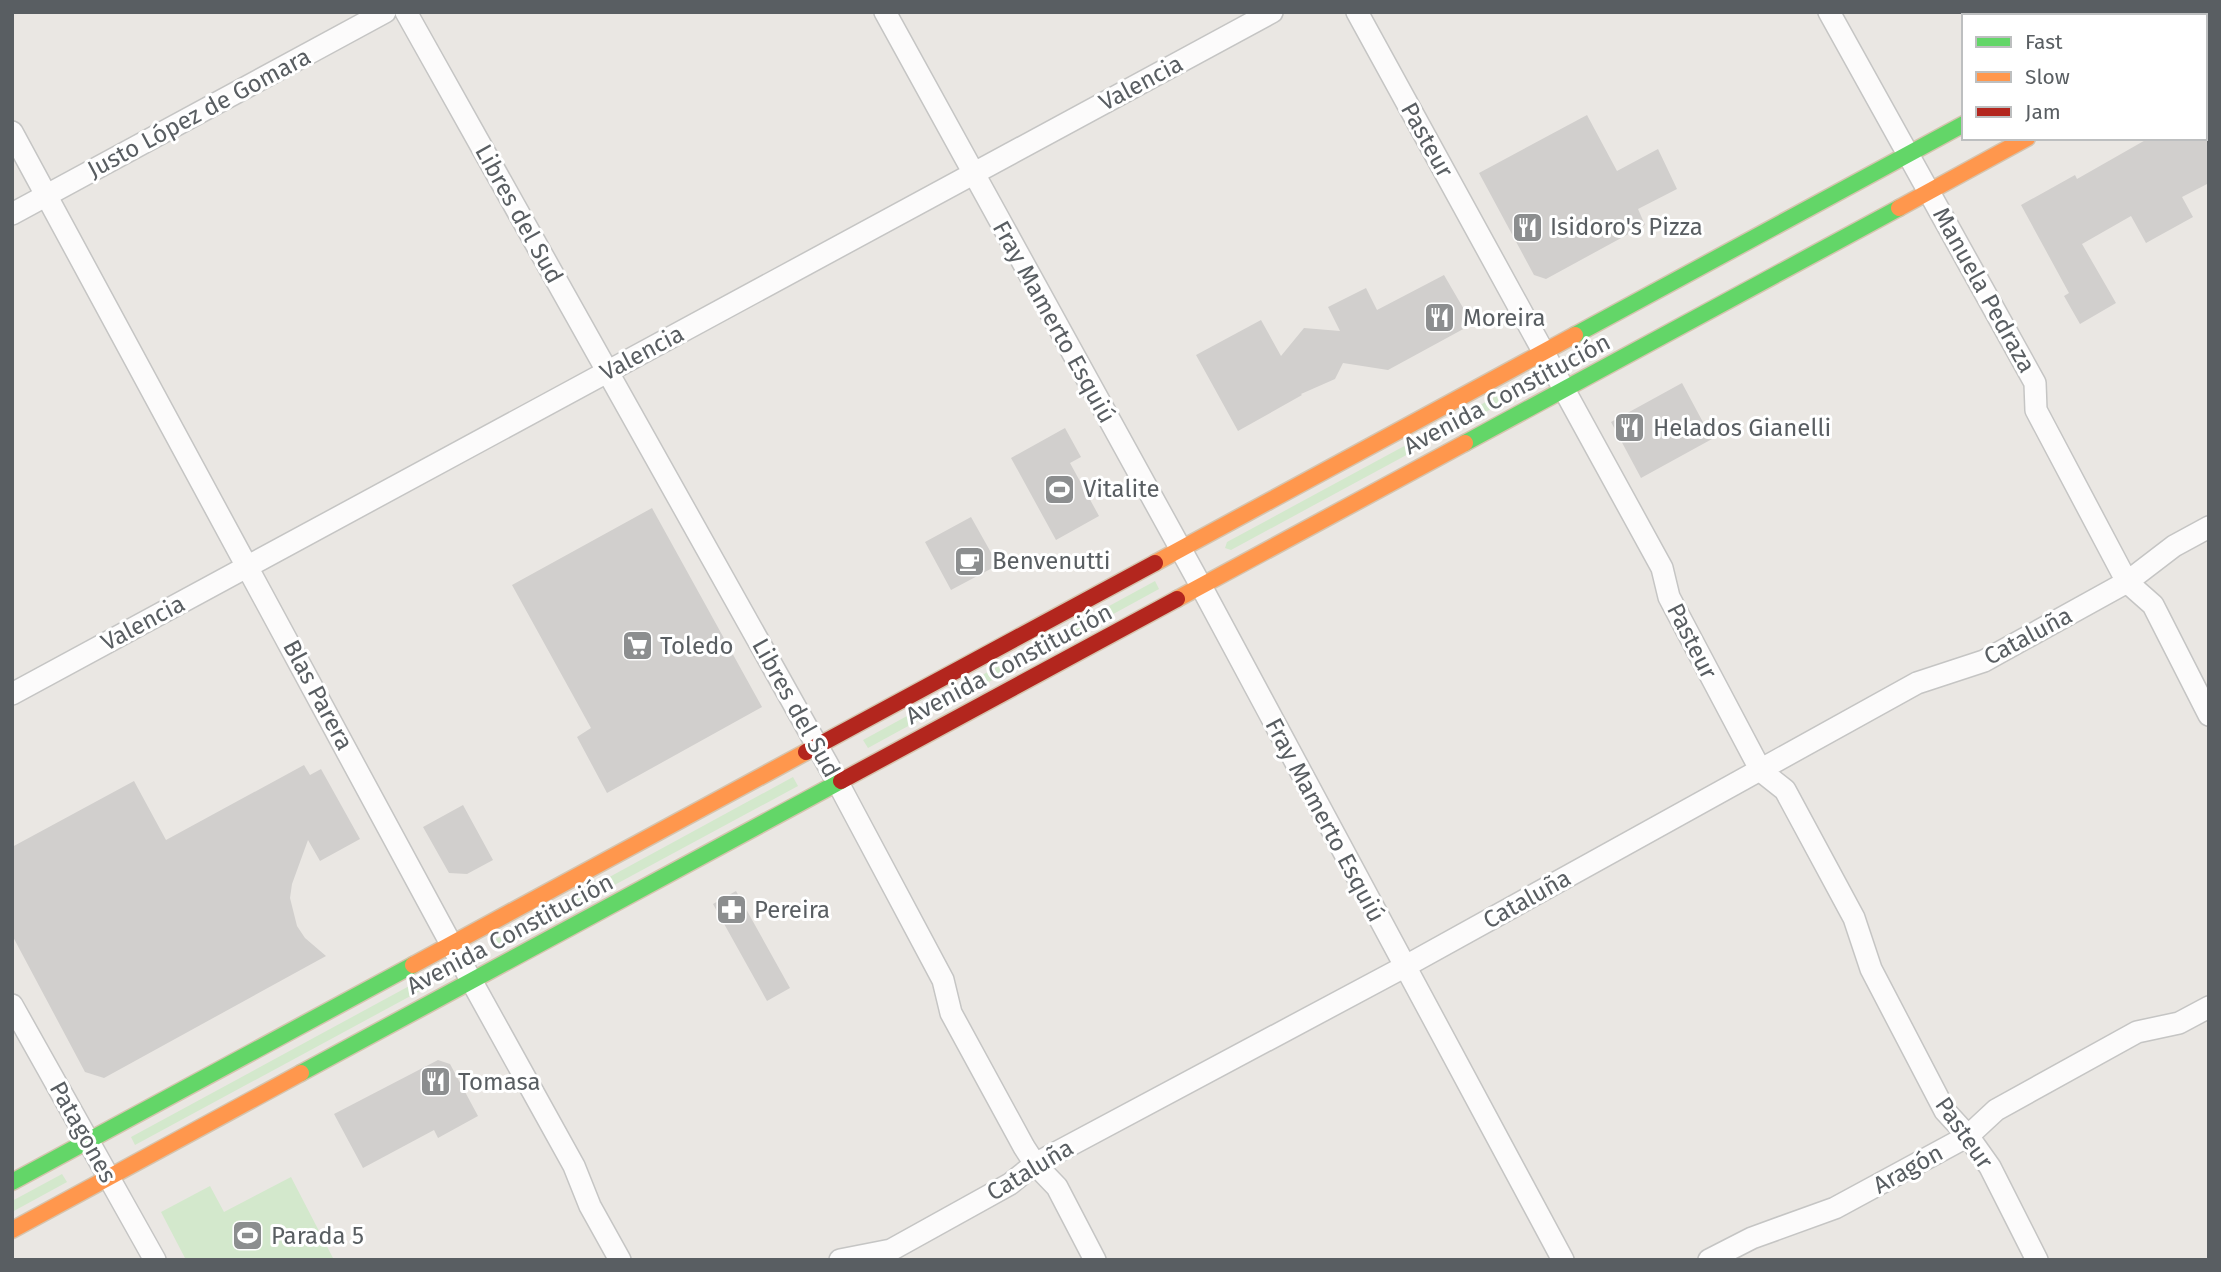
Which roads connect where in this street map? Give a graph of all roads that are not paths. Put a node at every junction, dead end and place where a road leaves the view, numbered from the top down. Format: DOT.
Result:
graph roads {
  1 [pos="385,12"];
  2 [pos="406,12"];
  3 [pos="885,12"];
  4 [pos="1272,12"];
  5 [pos="1357,12"];
  6 [pos="1829,12"];
  7 [pos="1962,125"];
  8 [pos="12,132"];
  9 [pos="2023,140"];
  10 [pos="1908,154"];
  11 [pos="972,174"];
  12 [pos="1929,191"];
  13 [pos="47,195"];
  14 [pos="12,214"];
  15 [pos="1544,352"];
  16 [pos="608,372"];
  17 [pos="1564,389"];
  18 [pos="2209,527"];
  19 [pos="1180,549"];
  20 [pos="248,566"];
  21 [pos="2127,582"];
  22 [pos="1201,586"];
  23 [pos="12,694"];
  24 [pos="2209,715"];
  25 [pos="817,746"];
  26 [pos="1761,771"];
  27 [pos="838,783"];
  28 [pos="451,944"];
  29 [pos="1404,967"];
  30 [pos="471,981"];
  31 [pos="12,1005"];
  32 [pos="2209,1007"];
  33 [pos="1968,1136"];
  34 [pos="88,1142"];
  35 [pos="1035,1164"];
  36 [pos="108,1178"];
  37 [pos="12,1182"];
  38 [pos="12,1230"];
  39 [pos="155,1260"];
  40 [pos="621,1260"];
  41 [pos="840,1260"];
  42 [pos="1096,1260"];
  43 [pos="1563,1260"];
  44 [pos="1709,1260"];
  45 [pos="2037,1260"];
  1 -- 13 [label="street, Justo López de Gomara"];
  2 -- 16 [label="street, Libres del Sud"];
  3 -- 11 [label="street, Fray Mamerto Esquiú"];
  4 -- 11 [label="street, Valencia"];
  5 -- 15 [label="street, Pasteur"];
  6 -- 10 [label="street, Manuela Pedraza"];
  7 -- 10 [label="main road, Avenida Constitución"];
  8 -- 13 [label="street, Blas Parera"];
  9 -- 12 [label="main road, Avenida Constitución"];
  10 -- 12 [label="street, Manuela Pedraza"];
  10 -- 15 [label="main road, Avenida Constitución"];
  11 -- 16 [label="street, Valencia"];
  11 -- 19 [label="street, Fray Mamerto Esquiú"];
  12 -- 17 [label="main road, Avenida Constitución"];
  12 -- 21 [label="street, Manuela Pedraza"];
  13 -- 14 [label="street, Justo López de Gomara"];
  13 -- 20 [label="street, Blas Parera"];
  15 -- 17 [label="street, Pasteur"];
  15 -- 19 [label="main road, Avenida Constitución"];
  16 -- 20 [label="street, Valencia"];
  16 -- 25 [label="street, Libres del Sud"];
  17 -- 22 [label="main road, Avenida Constitución"];
  17 -- 26 [label="street, Pasteur"];
  18 -- 21 [label="street, Cataluña"];
  19 -- 22 [label="street, Fray Mamerto Esquiú"];
  19 -- 25 [label="main road, Avenida Constitución"];
  20 -- 23 [label="street, Valencia"];
  20 -- 28 [label="street, Blas Parera"];
  21 -- 24 [label="street, Manuela Pedraza"];
  21 -- 26 [label="street, Cataluña"];
  22 -- 27 [label="main road, Avenida Constitución"];
  22 -- 29 [label="street, Fray Mamerto Esquiú"];
  25 -- 27 [label="street, Libres del Sud"];
  25 -- 28 [label="main road, Avenida Constitución"];
  26 -- 29 [label="street, Cataluña"];
  26 -- 33 [label="street, Pasteur"];
  27 -- 30 [label="main road, Avenida Constitución"];
  27 -- 35 [label="street, Libres del Sud"];
  28 -- 30 [label="street, Blas Parera"];
  28 -- 34 [label="main road, Avenida Constitución"];
  29 -- 35 [label="street, Cataluña"];
  29 -- 43 [label="street, Fray Mamerto Esquiú"];
  30 -- 36 [label="main road, Avenida Constitución"];
  30 -- 40 [label="street, Blas Parera"];
  31 -- 34 [label="street, Patagones"];
  32 -- 33 [label="street, Aragón"];
  33 -- 44 [label="street, Aragón"];
  33 -- 45 [label="street, Pasteur"];
  34 -- 36 [label="street, Patagones"];
  34 -- 37 [label="main road, Avenida Constitución"];
  35 -- 41 [label="street, Cataluña"];
  35 -- 42 [label="street, Libres del Sud"];
  36 -- 38 [label="main road, Avenida Constitución"];
  36 -- 39 [label="street, Patagones"];
}
